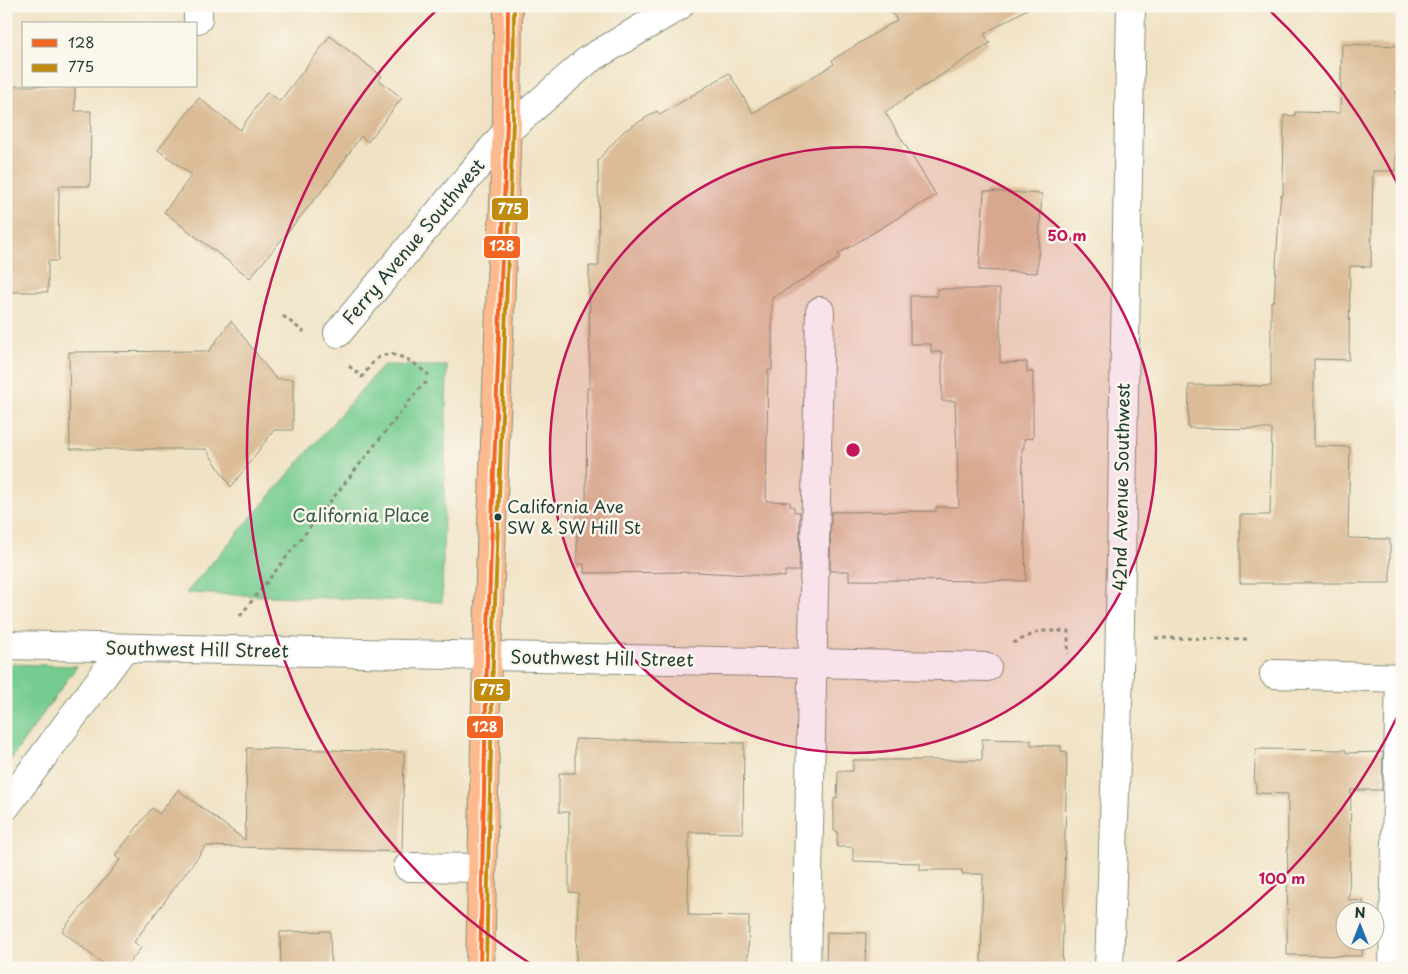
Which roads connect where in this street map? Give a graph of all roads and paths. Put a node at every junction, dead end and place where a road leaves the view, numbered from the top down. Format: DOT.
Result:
graph roads {
  1 [pos="508,6"];
  2 [pos="679,6"];
  3 [pos="1131,6"];
  4 [pos="507,131"];
  5 [pos="820,310"];
  6 [pos="338,333"];
  7 [pos="427,383"];
  8 [pos="238,618"];
  9 [pos="1151,638"];
  10 [pos="1251,639"];
  11 [pos="6,645"];
  12 [pos="1007,645"];
  13 [pos="124,648"];
  14 [pos="1068,654"];
  15 [pos="487,657"];
  16 [pos="813,664"];
  17 [pos="987,667"];
  18 [pos="1274,674"];
  19 [pos="1401,678"];
  20 [pos="6,806"];
  21 [pos="408,867"];
  22 [pos="482,868"];
  23 [pos="480,968"];
  24 [pos="806,968"];
  25 [pos="1109,968"];
  26 [pos="1393,968"];
  1 -- 4 [label="main road"];
  2 -- 4 [label="street, Ferry Avenue Southwest"];
  3 -- 25 [label="street, 42nd Avenue Southwest"];
  4 -- 6 [label="street, Ferry Avenue Southwest"];
  4 -- 15 [label="main road"];
  5 -- 16 [label="street"];
  7 -- 8 [label="path"];
  9 -- 10 [label="path"];
  11 -- 13 [label="street, Southwest Hill Street"];
  12 -- 14 [label="path"];
  13 -- 15 [label="street, Southwest Hill Street"];
  13 -- 20 [label="street"];
  15 -- 16 [label="street, Southwest Hill Street"];
  15 -- 22 [label="main road"];
  16 -- 17 [label="street, Southwest Hill Street"];
  16 -- 24 [label="street"];
  18 -- 19 [label="street"];
  19 -- 26 [label="street"];
  21 -- 22 [label="street"];
  22 -- 23 [label="main road"];
}
